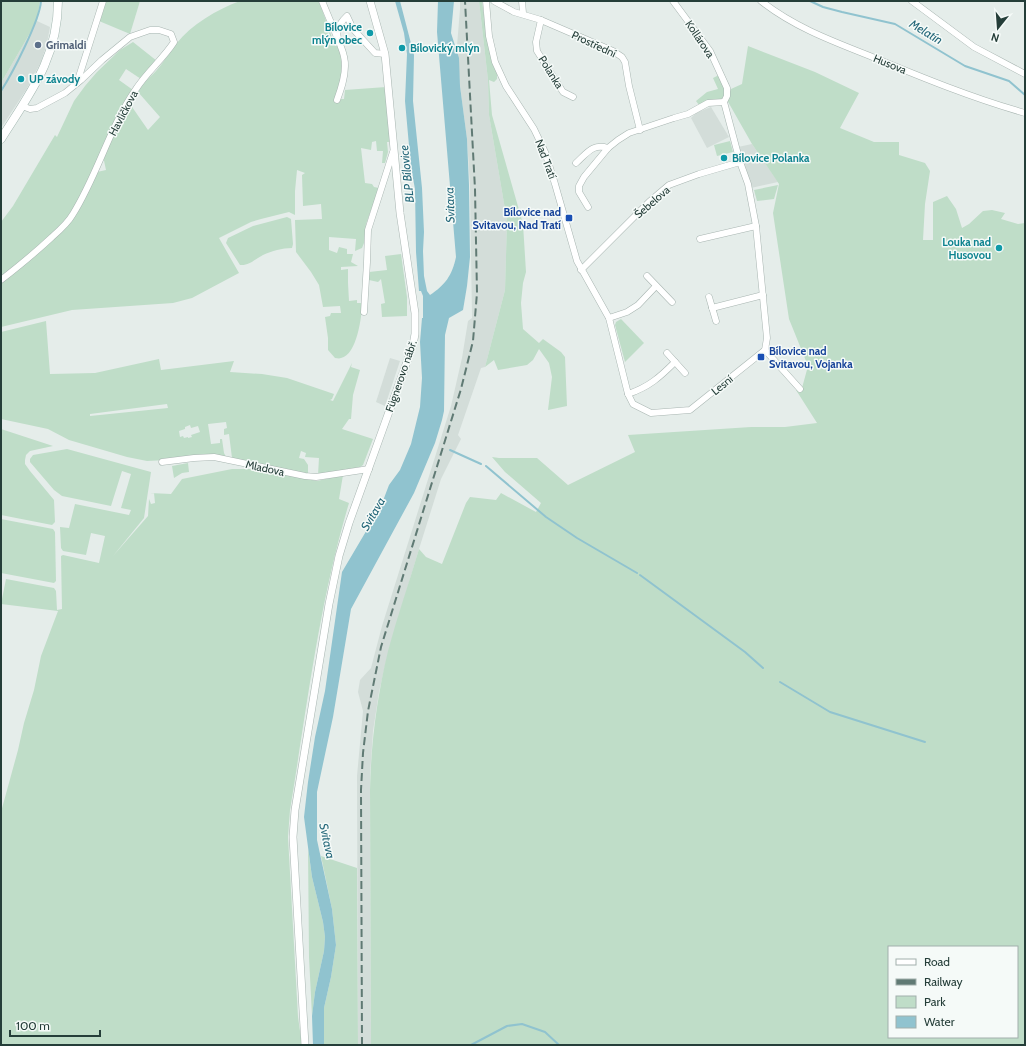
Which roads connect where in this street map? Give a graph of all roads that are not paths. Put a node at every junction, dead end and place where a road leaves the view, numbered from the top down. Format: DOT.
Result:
graph roads {
  1 [pos="58,1"];
  2 [pos="103,1"];
  3 [pos="322,1"];
  4 [pos="370,1"];
  5 [pos="486,1"];
  6 [pos="494,1"];
  7 [pos="522,1"];
  8 [pos="673,1"];
  9 [pos="762,1"];
  10 [pos="912,1"];
  11 [pos="522,14"];
  12 [pos="541,20"];
  13 [pos="337,37"];
  14 [pos="385,54"];
  15 [pos="1025,74"];
  16 [pos="77,83"];
  17 [pos="573,97"];
  18 [pos="337,100"];
  19 [pos="724,102"];
  20 [pos="22,106"];
  21 [pos="1025,112"];
  22 [pos="640,130"];
  23 [pos="1,139"];
  24 [pos="608,148"];
  25 [pos="393,152"];
  26 [pos="740,162"];
  27 [pos="576,163"];
  28 [pos="588,207"];
  29 [pos="756,226"];
  30 [pos="700,239"];
  31 [pos="581,270"];
  32 [pos="647,276"];
  33 [pos="1,280"];
  34 [pos="656,286"];
  35 [pos="763,295"];
  36 [pos="709,297"];
  37 [pos="672,302"];
  38 [pos="712,308"];
  39 [pos="364,312"];
  40 [pos="609,318"];
  41 [pos="716,321"];
  42 [pos="765,350"];
  43 [pos="667,353"];
  44 [pos="675,362"];
  45 [pos="685,372"];
  46 [pos="800,389"];
  47 [pos="628,394"];
  48 [pos="162,462"];
  49 [pos="369,469"];
  50 [pos="305,1045"];
  1 -- 20 [label="main road"];
  2 -- 16 [label="street"];
  3 -- 13 [label="street"];
  4 -- 14 [label="street, Fügnerovo nábř."];
  5 -- 31 [label="street, Nad Tratí"];
  6 -- 11 [label="street"];
  7 -- 11 [label="street"];
  8 -- 19 [label="street, Kollárova"];
  9 -- 21 [label="street, Husova"];
  10 -- 15 [label="street"];
  11 -- 12 [label="street"];
  12 -- 17 [label="street, Polanka"];
  12 -- 22 [label="street, Prostřední"];
  13 -- 14 [label="street"];
  13 -- 18 [label="street"];
  14 -- 25 [label="street, Fügnerovo nábř."];
  16 -- 20 [label="street, Havlíčkova"];
  16 -- 33 [label="street, Havlíčkova"];
  19 -- 22 [label="street"];
  19 -- 26 [label="street"];
  20 -- 23 [label="main road"];
  22 -- 24 [label="street"];
  24 -- 27 [label="street"];
  24 -- 28 [label="street"];
  25 -- 39 [label="street, Fügnerovo nábř."];
  25 -- 49 [label="street, Fügnerovo nábř."];
  26 -- 29 [label="street"];
  26 -- 31 [label="street, Šebelova"];
  29 -- 30 [label="street"];
  29 -- 35 [label="street"];
  31 -- 40 [label="street, Nad Tratí"];
  32 -- 34 [label="street"];
  34 -- 37 [label="street"];
  34 -- 40 [label="street"];
  35 -- 38 [label="street"];
  35 -- 42 [label="street"];
  36 -- 38 [label="street"];
  38 -- 41 [label="street"];
  40 -- 47 [label="street, Nad Tratí"];
  42 -- 46 [label="street"];
  42 -- 47 [label="street, Lesní"];
  43 -- 44 [label="street"];
  44 -- 45 [label="street"];
  44 -- 47 [label="street"];
  48 -- 49 [label="street, Mladova"];
  49 -- 50 [label="street, Fügnerovo nábř."];
}
